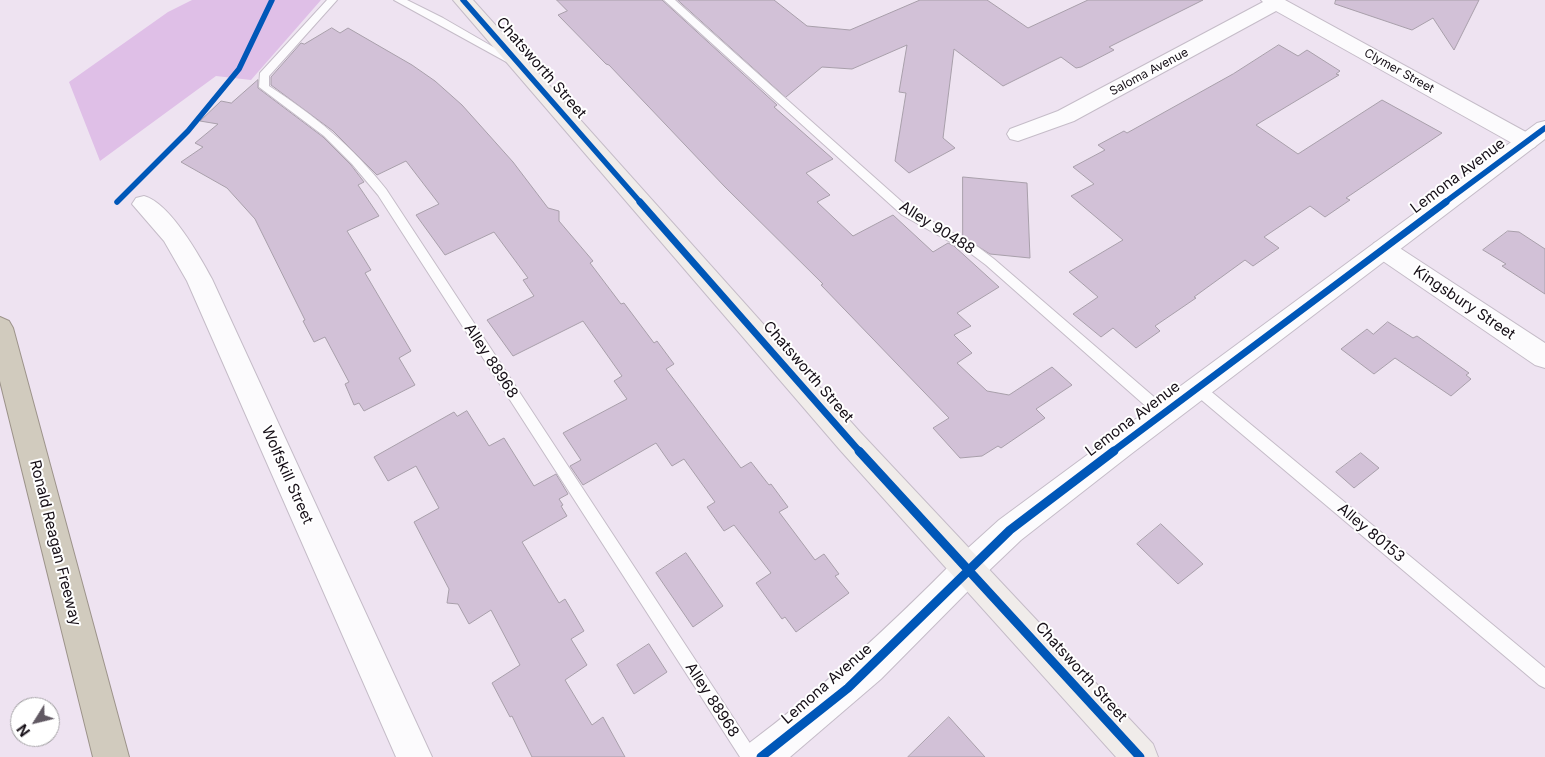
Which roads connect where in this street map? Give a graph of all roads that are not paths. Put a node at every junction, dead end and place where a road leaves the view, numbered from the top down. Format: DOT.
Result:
graph roads {
  1 [pos="332,0"];
  2 [pos="399,0"];
  3 [pos="462,0"];
  4 [pos="669,0"];
  5 [pos="1274,2"];
  6 [pos="521,66"];
  7 [pos="1545,128"];
  8 [pos="1018,134"];
  9 [pos="1527,142"];
  10 [pos="144,204"];
  11 [pos="1384,249"];
  12 [pos="0,328"];
  13 [pos="1545,357"];
  14 [pos="1197,388"];
  15 [pos="1163,413"];
  16 [pos="968,569"];
  17 [pos="1545,679"];
  18 [pos="768,754"];
  19 [pos="111,757"];
  20 [pos="414,757"];
  21 [pos="1140,757"];
  1 -- 18 [label="lane, Alley 88968"];
  2 -- 6 [label="lane, Chatsworth Street"];
  3 -- 6 [label="main road, Chatsworth Street"];
  4 -- 15 [label="lane, Alley 90488"];
  5 -- 8 [label="street, Saloma Avenue"];
  5 -- 9 [label="street, Clymer Street"];
  6 -- 16 [label="main road, Chatsworth Street"];
  7 -- 9 [label="street, Lemona Avenue"];
  9 -- 11 [label="street, Lemona Avenue"];
  10 -- 20 [label="street, Wolfskill Street"];
  11 -- 13 [label="street, Kingsbury Street"];
  11 -- 14 [label="street, Lemona Avenue"];
  12 -- 19 [label="highway, Ronald Reagan Freeway"];
  14 -- 15 [label="street, Lemona Avenue"];
  14 -- 17 [label="lane, Alley 80153"];
  15 -- 16 [label="street, Lemona Avenue"];
  16 -- 18 [label="street, Lemona Avenue"];
  16 -- 21 [label="main road, Chatsworth Street"];
}
